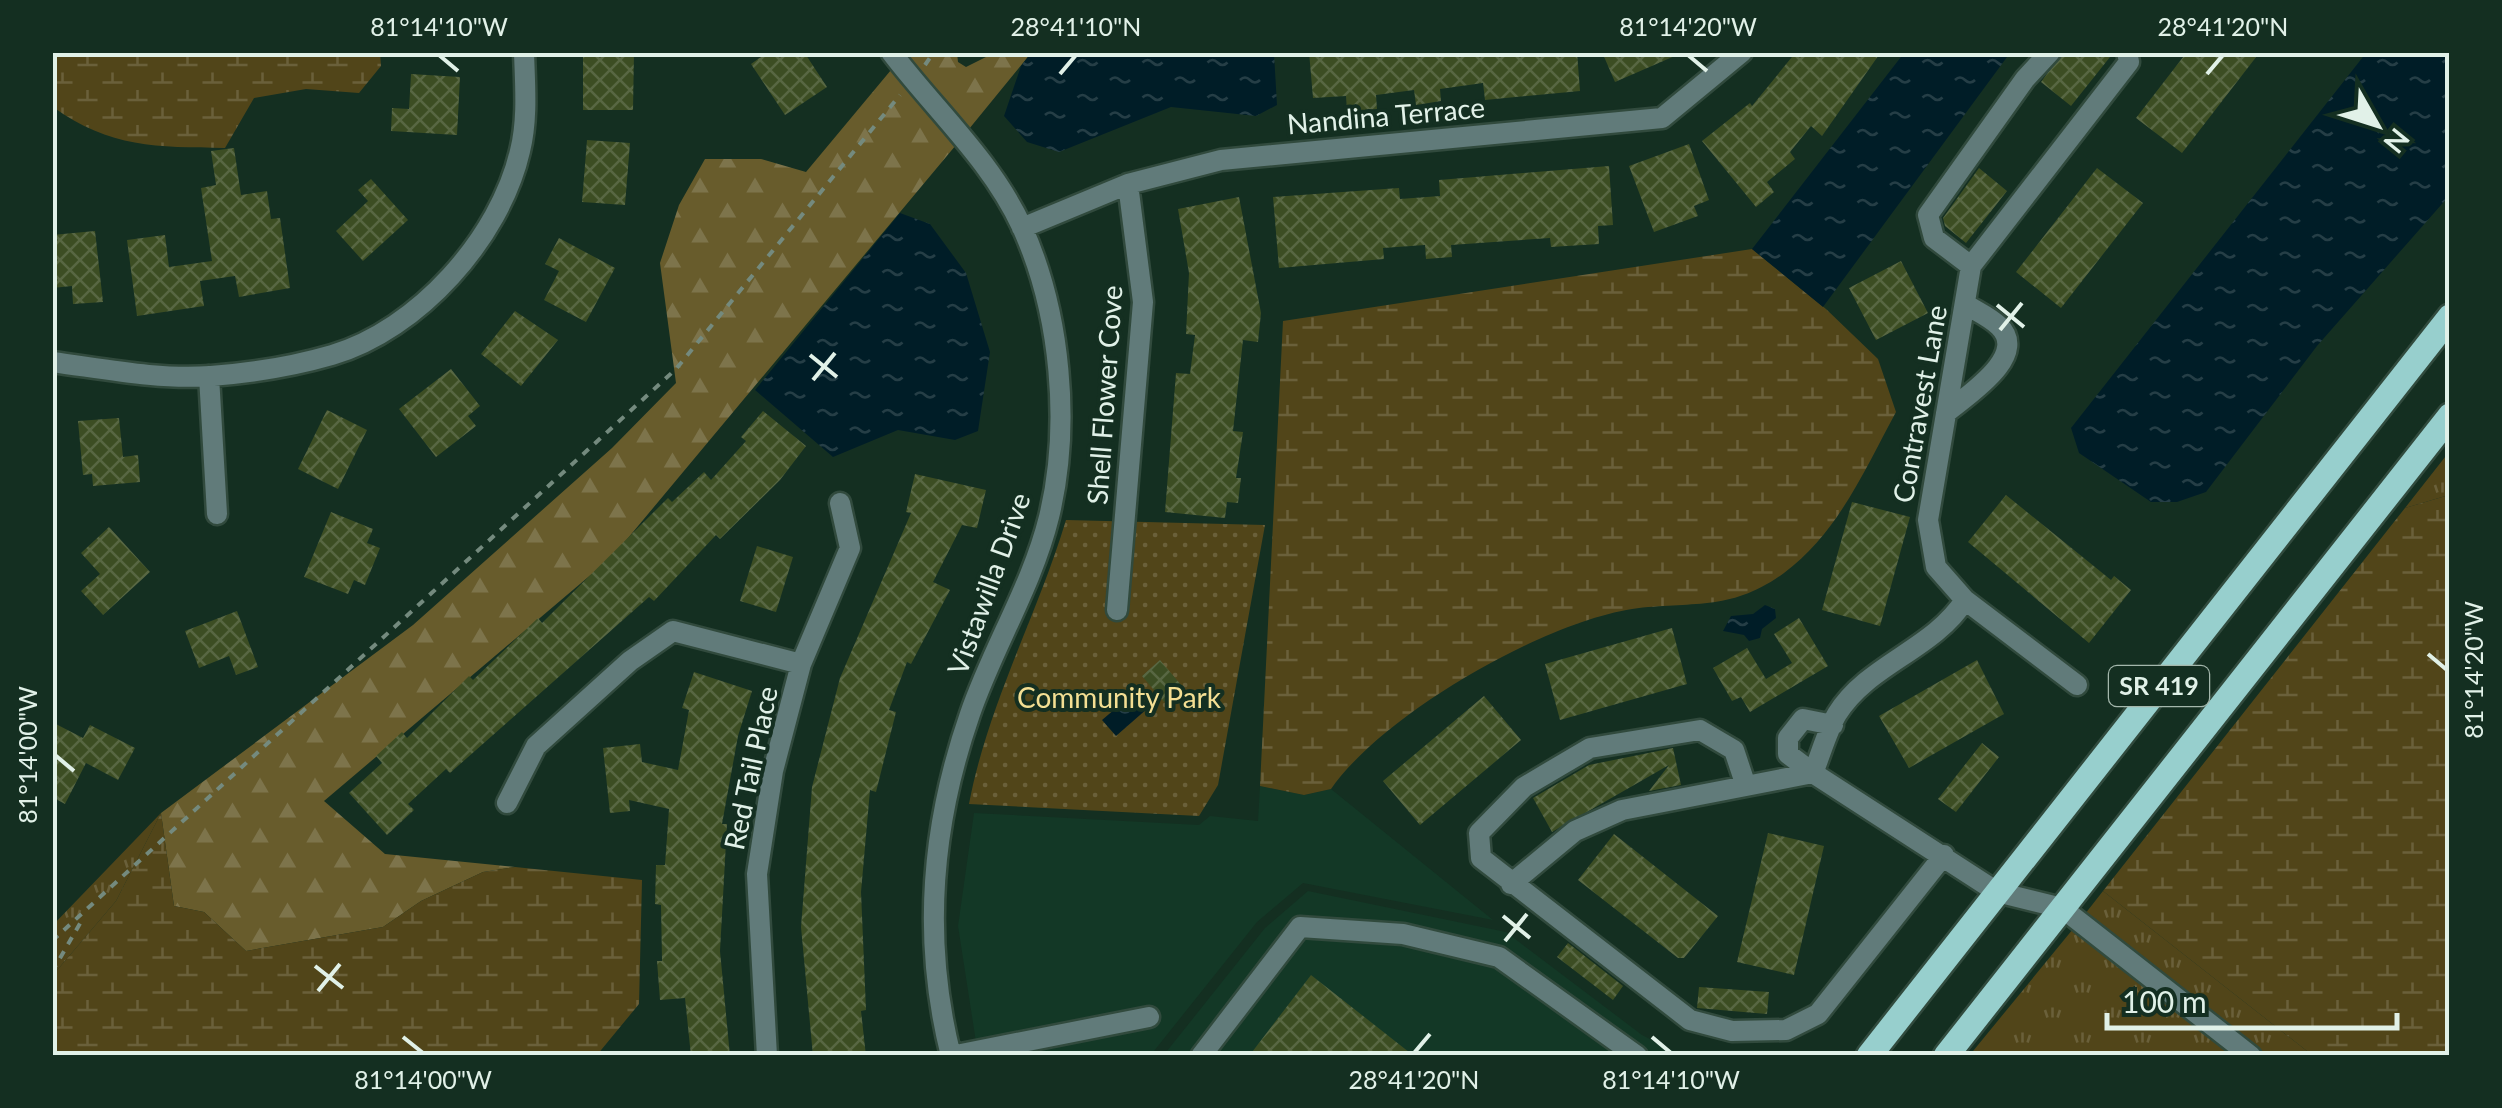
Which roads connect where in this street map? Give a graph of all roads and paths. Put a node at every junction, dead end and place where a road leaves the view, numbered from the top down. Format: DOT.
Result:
graph roads {
  1 [pos="524,52"];
  2 [pos="890,52"];
  3 [pos="934,52"];
  4 [pos="1742,52"];
  5 [pos="2050,52"];
  6 [pos="2126,52"];
  7 [pos="921,69"];
  8 [pos="906,87"];
  9 [pos="1128,184"];
  10 [pos="1022,228"];
  11 [pos="1971,266"];
  12 [pos="1965,304"];
  13 [pos="2450,317"];
  14 [pos="52,362"];
  15 [pos="209,376"];
  16 [pos="1946,413"];
  17 [pos="2450,416"];
  18 [pos="840,503"];
  19 [pos="217,514"];
  20 [pos="1965,600"];
  21 [pos="1117,610"];
  22 [pos="802,664"];
  23 [pos="2077,685"];
  24 [pos="1833,725"];
  25 [pos="1813,772"];
  26 [pos="1746,786"];
  27 [pos="507,804"];
  28 [pos="1944,855"];
  29 [pos="1511,884"];
  30 [pos="1997,892"];
  31 [pos="2062,908"];
  32 [pos="84,916"];
  33 [pos="52,941"];
  34 [pos="52,972"];
  35 [pos="1149,1017"];
  36 [pos="767,1056"];
  37 [pos="950,1056"];
  38 [pos="1201,1056"];
  39 [pos="1637,1056"];
  40 [pos="1869,1056"];
  41 [pos="1946,1056"];
  42 [pos="2251,1056"];
  1 -- 15 [label="street"];
  2 -- 10 [label="street, Vistawilla Drive"];
  3 -- 7 [label="path"];
  4 -- 9 [label="street, Nandina Terrace"];
  5 -- 11 [label="street"];
  6 -- 11 [label="street, Contravest Lane"];
  8 -- 32 [label="path"];
  9 -- 10 [label="street, Nandina Terrace"];
  9 -- 21 [label="street, Shell Flower Cove"];
  10 -- 37 [label="street, Vistawilla Drive"];
  11 -- 12 [label="street, Contravest Lane"];
  12 -- 16 [label="street, Contravest Lane"];
  12 -- 16 [label="street"];
  13 -- 30 [label="main road, SR 419"];
  14 -- 15 [label="street"];
  15 -- 19 [label="street"];
  16 -- 20 [label="street, Contravest Lane"];
  17 -- 31 [label="main road, SR 419"];
  18 -- 22 [label="street, Red Tail Place"];
  20 -- 23 [label="street, Contravest Lane"];
  20 -- 24 [label="street"];
  22 -- 27 [label="street"];
  22 -- 36 [label="street, Red Tail Place"];
  24 -- 25 [label="street"];
  24 -- 25 [label="street"];
  25 -- 26 [label="street"];
  25 -- 28 [label="street"];
  26 -- 29 [label="street"];
  26 -- 29 [label="street"];
  28 -- 29 [label="street"];
  28 -- 30 [label="street"];
  30 -- 31 [label="street"];
  30 -- 40 [label="main road, SR 419"];
  31 -- 41 [label="main road, SR 419"];
  31 -- 42 [label="street"];
  32 -- 33 [label="path"];
  32 -- 34 [label="path"];
  35 -- 37 [label="street"];
  38 -- 39 [label="street"];
}
